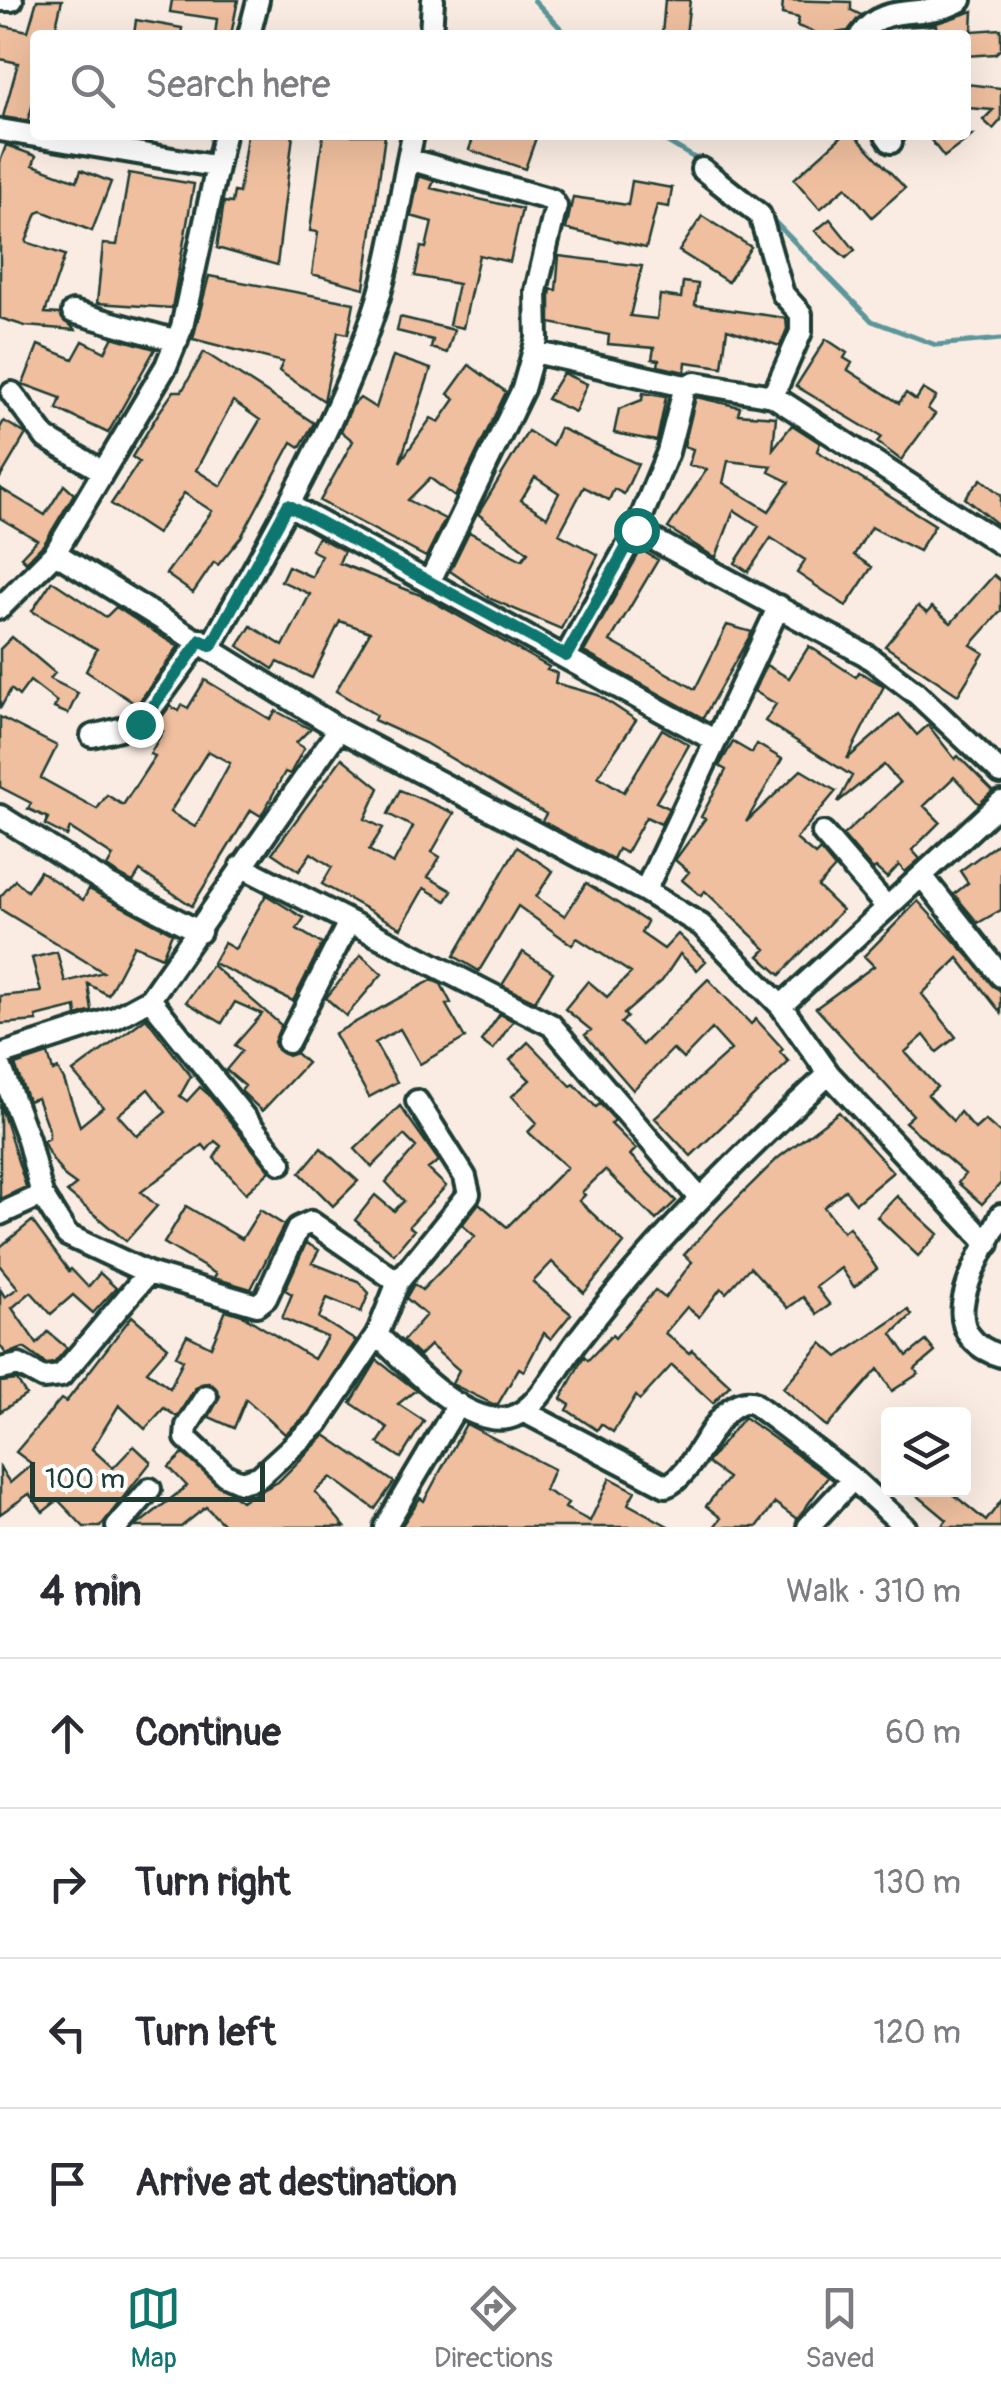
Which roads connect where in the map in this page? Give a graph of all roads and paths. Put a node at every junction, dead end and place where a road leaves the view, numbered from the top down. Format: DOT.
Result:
graph roads {
  1 [pos="0,0"];
  2 [pos="12,0"];
  3 [pos="258,0"];
  4 [pos="433,0"];
  5 [pos="961,0"];
  6 [pos="251,30"];
  7 [pos="431,30"];
  8 [pos="863,30"];
  9 [pos="0,130"];
  10 [pos="30,135"];
  11 [pos="59,140"];
  12 [pos="222,140"];
  13 [pos="412,140"];
  14 [pos="408,159"];
  15 [pos="214,166"];
  16 [pos="702,169"];
  17 [pos="73,312"];
  18 [pos="178,341"];
  19 [pos="534,352"];
  20 [pos="684,386"];
  21 [pos="12,393"];
  22 [pos="773,396"];
  23 [pos="102,471"];
  24 [pos="288,505"];
  25 [pos="636,530"];
  26 [pos="1001,544"];
  27 [pos="55,553"];
  28 [pos="430,581"];
  29 [pos="779,606"];
  30 [pos="1,607"];
  31 [pos="206,642"];
  32 [pos="566,656"];
  33 [pos="339,729"];
  34 [pos="92,736"];
  35 [pos="714,740"];
  36 [pos="1001,774"];
  37 [pos="1001,802"];
  38 [pos="0,816"];
  39 [pos="823,834"];
  40 [pos="241,866"];
  41 [pos="922,876"];
  42 [pos="645,891"];
  43 [pos="886,905"];
  44 [pos="348,924"];
  45 [pos="200,932"];
  46 [pos="1001,976"];
  47 [pos="150,999"];
  48 [pos="781,1006"];
  49 [pos="288,1042"];
  50 [pos="0,1055"];
  51 [pos="0,1065"];
  52 [pos="829,1074"];
  53 [pos="417,1101"];
  54 [pos="282,1163"];
  55 [pos="42,1194"];
  56 [pos="700,1200"];
  57 [pos="0,1214"];
  58 [pos="1001,1215"];
  59 [pos="988,1244"];
  60 [pos="148,1273"];
  61 [pos="398,1282"];
  62 [pos="376,1335"];
  63 [pos="1001,1356"];
  64 [pos="0,1368"];
  65 [pos="206,1396"];
  66 [pos="458,1404"];
  67 [pos="525,1412"];
  68 [pos="853,1480"];
  69 [pos="150,1489"];
  70 [pos="117,1527"];
  71 [pos="385,1527"];
  72 [pos="808,1527"];
  73 [pos="905,1527"];
  1 -- 2 [label="street"];
  3 -- 6 [label="street"];
  4 -- 7 [label="street"];
  5 -- 8 [label="street"];
  9 -- 10 [label="street"];
  11 -- 15 [label="street"];
  12 -- 15 [label="street"];
  13 -- 14 [label="street"];
  14 -- 19 [label="street"];
  14 -- 24 [label="street"];
  15 -- 18 [label="street"];
  16 -- 22 [label="street"];
  17 -- 18 [label="street"];
  18 -- 23 [label="street"];
  19 -- 20 [label="street"];
  19 -- 28 [label="street"];
  20 -- 22 [label="street"];
  20 -- 25 [label="street"];
  21 -- 23 [label="street"];
  22 -- 26 [label="street"];
  23 -- 27 [label="street"];
  24 -- 28 [label="street"];
  24 -- 31 [label="street"];
  25 -- 29 [label="street"];
  25 -- 32 [label="street"];
  27 -- 30 [label="street"];
  27 -- 31 [label="street"];
  28 -- 32 [label="street"];
  29 -- 35 [label="street"];
  29 -- 36 [label="street"];
  31 -- 33 [label="street"];
  31 -- 34 [label="street"];
  32 -- 35 [label="street"];
  33 -- 40 [label="street"];
  33 -- 42 [label="street"];
  35 -- 42 [label="street"];
  37 -- 41 [label="street"];
  38 -- 45 [label="street"];
  39 -- 43 [label="street"];
  40 -- 44 [label="street"];
  40 -- 45 [label="street"];
  41 -- 43 [label="street"];
  41 -- 46 [label="street"];
  42 -- 48 [label="street"];
  43 -- 48 [label="street"];
  44 -- 49 [label="street"];
  44 -- 56 [label="street"];
  45 -- 47 [label="street"];
  47 -- 50 [label="street"];
  47 -- 54 [label="street"];
  48 -- 52 [label="street"];
  51 -- 55 [label="street"];
  52 -- 56 [label="street"];
  52 -- 59 [label="street"];
  53 -- 61 [label="street"];
  55 -- 57 [label="street"];
  55 -- 60 [label="street"];
  56 -- 67 [label="street"];
  58 -- 59 [label="street"];
  59 -- 63 [label="street"];
  60 -- 61 [label="street"];
  60 -- 64 [label="street"];
  61 -- 62 [label="street"];
  62 -- 65 [label="street"];
  62 -- 66 [label="street"];
  66 -- 67 [label="street"];
  66 -- 71 [label="street"];
  67 -- 68 [label="street"];
  68 -- 72 [label="street"];
  68 -- 73 [label="street"];
  69 -- 70 [label="street"];
}
